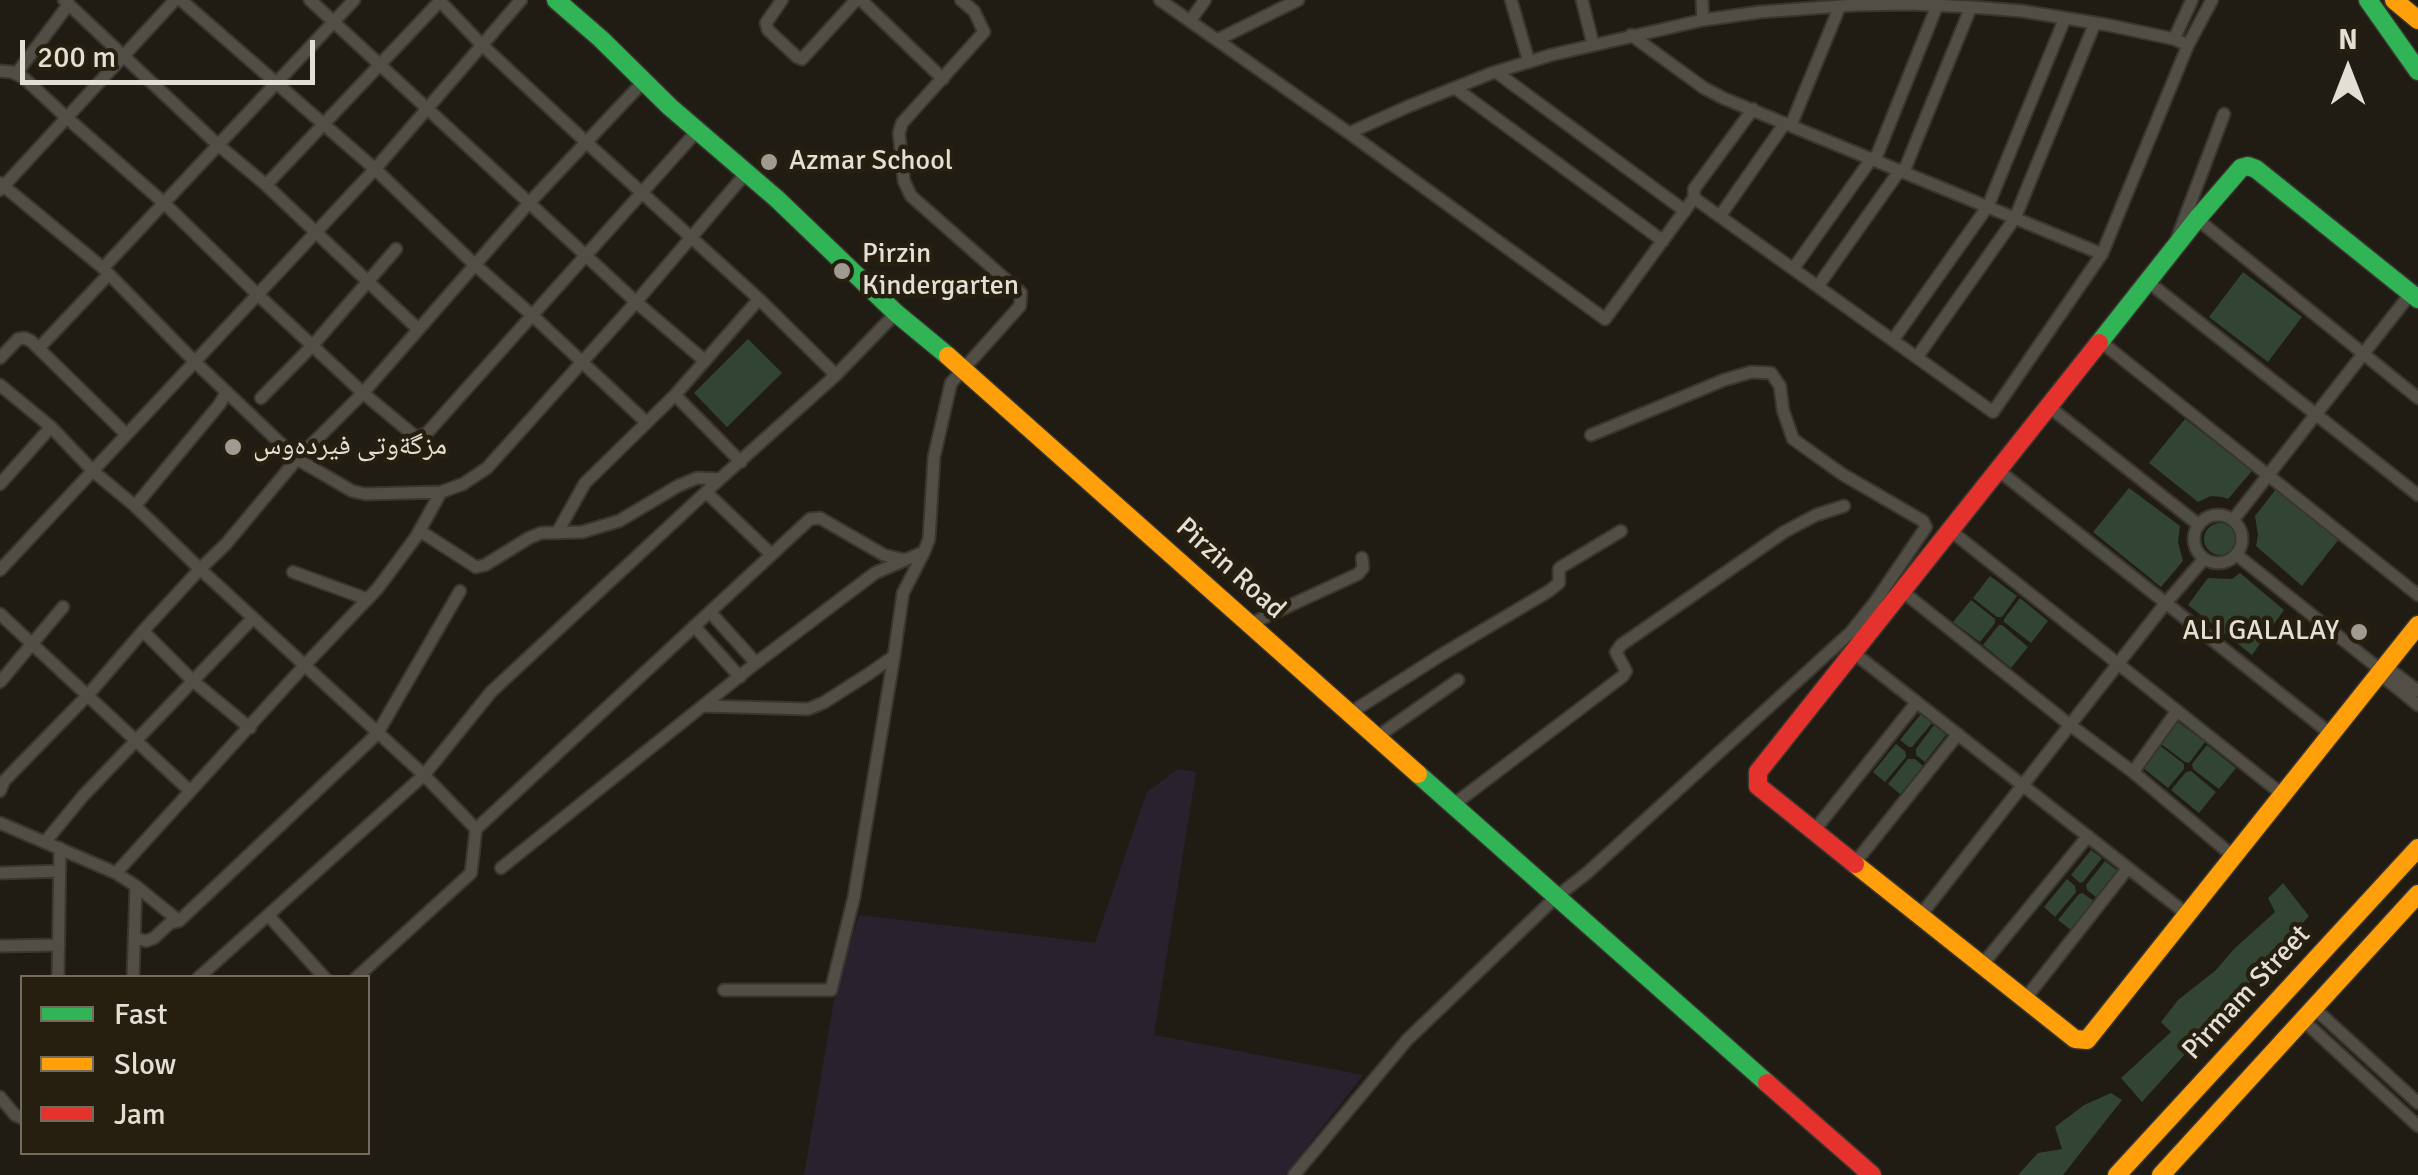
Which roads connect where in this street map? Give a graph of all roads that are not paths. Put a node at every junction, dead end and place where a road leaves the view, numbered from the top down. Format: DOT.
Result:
graph roads {
  1 [pos="178,0"];
  2 [pos="310,0"];
  3 [pos="354,0"];
  4 [pos="440,0"];
  5 [pos="521,0"];
  6 [pos="782,0"];
  7 [pos="858,0"];
  8 [pos="960,0"];
  9 [pos="1160,0"];
  10 [pos="1205,0"];
  11 [pos="1298,0"];
  12 [pos="1511,0"];
  13 [pos="1582,0"];
  14 [pos="1702,0"];
  15 [pos="2192,0"];
  16 [pos="2212,0"];
  17 [pos="2368,0"];
  18 [pos="2394,0"];
  19 [pos="66,2"];
  20 [pos="563,2"];
  21 [pos="1939,2"];
  22 [pos="1840,6"];
  23 [pos="1971,7"];
  24 [pos="2066,18"];
  25 [pos="1702,20"];
  26 [pos="2418,20"];
  27 [pos="335,21"];
  28 [pos="1190,21"];
  29 [pos="2096,23"];
  30 [pos="1631,35"];
  31 [pos="2174,39"];
  32 [pos="1217,40"];
  33 [pos="482,44"];
  34 [pos="1592,44"];
  35 [pos="2188,45"];
  36 [pos="122,56"];
  37 [pos="1530,62"];
  38 [pos="381,64"];
  39 [pos="0,71"];
  40 [pos="2418,71"];
  41 [pos="1496,72"];
  42 [pos="16,74"];
  43 [pos="944,79"];
  44 [pos="643,82"];
  45 [pos="277,83"];
  46 [pos="1455,88"];
  47 [pos="428,108"];
  48 [pos="1752,109"];
  49 [pos="2224,114"];
  50 [pos="67,118"];
  51 [pos="1788,124"];
  52 [pos="324,125"];
  53 [pos="697,131"];
  54 [pos="1348,133"];
  55 [pos="586,143"];
  56 [pos="217,144"];
  57 [pos="1873,159"];
  58 [pos="376,169"];
  59 [pos="1902,170"];
  60 [pos="747,172"];
  61 [pos="266,185"];
  62 [pos="1,186"];
  63 [pos="642,193"];
  64 [pos="1694,198"];
  65 [pos="529,202"];
  66 [pos="164,203"];
  67 [pos="1988,206"];
  68 [pos="1685,212"];
  69 [pos="1720,216"];
  70 [pos="2015,218"];
  71 [pos="2197,219"];
  72 [pos="316,233"];
  73 [pos="692,238"];
  74 [pos="1662,242"];
  75 [pos="396,249"];
  76 [pos="2170,253"];
  77 [pos="587,254"];
  78 [pos="2102,254"];
  79 [pos="474,264"];
  80 [pos="1793,269"];
  81 [pos="106,271"];
  82 [pos="369,281"];
  83 [pos="2147,282"];
  84 [pos="1818,286"];
  85 [pos="257,294"];
  86 [pos="2414,296"];
  87 [pos="759,299"];
  88 [pos="636,302"];
  89 [pos="896,313"];
  90 [pos="533,316"];
  91 [pos="418,329"];
  92 [pos="1893,340"];
  93 [pos="2100,342"];
  94 [pos="313,345"];
  95 [pos="39,348"];
  96 [pos="2363,354"];
  97 [pos="1917,357"];
  98 [pos="0,358"];
  99 [pos="705,360"];
  100 [pos="194,361"];
  101 [pos="582,362"];
  102 [pos="963,368"];
  103 [pos="836,375"];
  104 [pos="1,388"];
  105 [pos="227,392"];
  106 [pos="363,394"];
  107 [pos="675,395"];
  108 [pos="260,398"];
  109 [pos="2418,398"];
  110 [pos="2048,406"];
  111 [pos="2316,415"];
  112 [pos="646,422"];
  113 [pos="51,427"];
  114 [pos="126,434"];
  115 [pos="1590,435"];
  116 [pos="297,459"];
  117 [pos="741,462"];
  118 [pos="1998,470"];
  119 [pos="94,472"];
  120 [pos="2268,475"];
  121 [pos="720,479"];
  122 [pos="0,484"];
  123 [pos="440,492"];
  124 [pos="706,492"];
  125 [pos="2418,495"];
  126 [pos="135,506"];
  127 [pos="1844,506"];
  128 [pos="2233,520"];
  129 [pos="2199,524"];
  130 [pos="1950,530"];
  131 [pos="420,531"];
  132 [pos="1621,531"];
  133 [pos="557,533"];
  134 [pos="924,552"];
  135 [pos="771,554"];
  136 [pos="2237,554"];
  137 [pos="1362,558"];
  138 [pos="2204,559"];
  139 [pos="905,560"];
  140 [pos="0,570"];
  141 [pos="200,570"];
  142 [pos="293,572"];
  143 [pos="460,591"];
  144 [pos="1902,592"];
  145 [pos="2418,595"];
  146 [pos="367,599"];
  147 [pos="2166,604"];
  148 [pos="64,607"];
  149 [pos="710,612"];
  150 [pos="0,614"];
  151 [pos="253,618"];
  152 [pos="1250,624"];
  153 [pos="694,626"];
  154 [pos="2418,626"];
  155 [pos="143,631"];
  156 [pos="32,642"];
  157 [pos="1854,653"];
  158 [pos="894,656"];
  159 [pos="756,663"];
  160 [pos="2118,664"];
  161 [pos="304,666"];
  162 [pos="2382,671"];
  163 [pos="740,677"];
  164 [pos="192,680"];
  165 [pos="1458,680"];
  166 [pos="0,682"];
  167 [pos="2418,691"];
  168 [pos="87,696"];
  169 [pos="1917,702"];
  170 [pos="2418,705"];
  171 [pos="703,706"];
  172 [pos="2177,711"];
  173 [pos="1350,713"];
  174 [pos="2070,726"];
  175 [pos="250,728"];
  176 [pos="377,734"];
  177 [pos="1958,734"];
  178 [pos="2331,734"];
  179 [pos="1377,737"];
  180 [pos="136,739"];
  181 [pos="2133,772"];
  182 [pos="424,775"];
  183 [pos="2022,785"];
  184 [pos="0,791"];
  185 [pos="190,791"];
  186 [pos="2284,795"];
  187 [pos="1453,805"];
  188 [pos="0,823"];
  189 [pos="476,829"];
  190 [pos="1813,832"];
  191 [pos="2088,836"];
  192 [pos="45,842"];
  193 [pos="60,848"];
  194 [pos="2418,848"];
  195 [pos="2234,856"];
  196 [pos="1854,864"];
  197 [pos="501,868"];
  198 [pos="2128,868"];
  199 [pos="60,870"];
  200 [pos="116,873"];
  201 [pos="0,874"];
  202 [pos="136,886"];
  203 [pos="2418,894"];
  204 [pos="1556,897"];
  205 [pos="268,915"];
  206 [pos="2188,915"];
  207 [pos="1920,916"];
  208 [pos="179,920"];
  209 [pos="134,938"];
  210 [pos="0,946"];
  211 [pos="59,946"];
  212 [pos="1982,965"];
  213 [pos="58,975"];
  214 [pos="133,975"];
  215 [pos="201,975"];
  216 [pos="322,975"];
  217 [pos="359,975"];
  218 [pos="724,990"];
  219 [pos="2024,999"];
  220 [pos="2309,1015"];
  221 [pos="0,1098"];
  222 [pos="2418,1103"];
  223 [pos="20,1117"];
  224 [pos="2418,1126"];
  225 [pos="1294,1175"];
  226 [pos="1872,1175"];
  227 [pos="2118,1175"];
  228 [pos="2161,1175"];
  1 -- 36 [label="street"];
  1 -- 45 [label="street"];
  2 -- 27 [label="street"];
  3 -- 27 [label="street"];
  4 -- 33 [label="street"];
  4 -- 38 [label="street"];
  5 -- 33 [label="street"];
  6 -- 7 [label="street"];
  7 -- 43 [label="street"];
  8 -- 43 [label="street"];
  9 -- 28 [label="street"];
  10 -- 28 [label="street"];
  11 -- 32 [label="street"];
  12 -- 37 [label="street"];
  13 -- 34 [label="street"];
  14 -- 25 [label="street"];
  15 -- 31 [label="street"];
  16 -- 35 [label="street"];
  17 -- 40 [label="main road"];
  18 -- 26 [label="main road"];
  19 -- 36 [label="street"];
  19 -- 42 [label="street"];
  20 -- 44 [label="main road, Pirzin Road"];
  21 -- 22 [label="street"];
  21 -- 23 [label="street"];
  21 -- 57 [label="street"];
  22 -- 25 [label="street"];
  22 -- 51 [label="street"];
  23 -- 24 [label="street"];
  23 -- 59 [label="street"];
  24 -- 29 [label="street"];
  24 -- 67 [label="street"];
  25 -- 30 [label="street"];
  27 -- 38 [label="street"];
  27 -- 45 [label="street"];
  28 -- 32 [label="street"];
  29 -- 31 [label="street"];
  29 -- 70 [label="street"];
  30 -- 34 [label="street"];
  30 -- 48 [label="street"];
  31 -- 35 [label="street"];
  32 -- 54 [label="street"];
  33 -- 47 [label="street"];
  33 -- 55 [label="street"];
  34 -- 37 [label="street"];
  35 -- 78 [label="street"];
  36 -- 50 [label="street"];
  36 -- 56 [label="street"];
  37 -- 41 [label="street"];
  38 -- 47 [label="street"];
  38 -- 52 [label="street"];
  39 -- 42 [label="street"];
  41 -- 46 [label="street"];
  41 -- 68 [label="street"];
  42 -- 50 [label="street"];
  43 -- 102 [label="street"];
  44 -- 53 [label="main road, Pirzin Road"];
  44 -- 55 [label="street"];
  45 -- 52 [label="street"];
  45 -- 56 [label="street"];
  46 -- 54 [label="street"];
  46 -- 74 [label="street"];
  47 -- 58 [label="street"];
  47 -- 65 [label="street"];
  48 -- 51 [label="street"];
  48 -- 64 [label="street"];
  49 -- 76 [label="street"];
  50 -- 62 [label="street"];
  50 -- 66 [label="street"];
  51 -- 57 [label="street"];
  51 -- 69 [label="street"];
  52 -- 58 [label="street"];
  52 -- 61 [label="street"];
  53 -- 60 [label="main road, Pirzin Road"];
  53 -- 63 [label="street"];
  54 -- 74 [label="street"];
  55 -- 63 [label="street"];
  55 -- 65 [label="street"];
  56 -- 61 [label="street"];
  56 -- 66 [label="street"];
  57 -- 59 [label="street"];
  57 -- 80 [label="street"];
  58 -- 72 [label="street"];
  58 -- 79 [label="street"];
  59 -- 67 [label="street"];
  59 -- 84 [label="street"];
  60 -- 73 [label="street"];
  60 -- 89 [label="main road, Pirzin Road"];
  61 -- 72 [label="street"];
  62 -- 81 [label="street"];
  63 -- 73 [label="street"];
  63 -- 77 [label="street"];
  64 -- 68 [label="street"];
  64 -- 69 [label="street"];
  65 -- 77 [label="street"];
  65 -- 79 [label="street"];
  66 -- 81 [label="street"];
  66 -- 85 [label="street"];
  67 -- 70 [label="street"];
  67 -- 92 [label="street"];
  68 -- 74 [label="street"];
  69 -- 80 [label="street"];
  70 -- 78 [label="street"];
  70 -- 97 [label="street"];
  71 -- 76 [label="main road"];
  71 -- 86 [label="main road"];
  71 -- 96 [label="street"];
  72 -- 82 [label="street"];
  72 -- 85 [label="street"];
  73 -- 87 [label="street"];
  73 -- 88 [label="street"];
  75 -- 82 [label="street"];
  76 -- 83 [label="main road"];
  77 -- 88 [label="street"];
  77 -- 90 [label="street"];
  78 -- 97 [label="street"];
  79 -- 90 [label="street"];
  79 -- 91 [label="street"];
  80 -- 84 [label="street"];
  81 -- 95 [label="street"];
  81 -- 100 [label="street"];
  82 -- 91 [label="street"];
  82 -- 94 [label="street"];
  83 -- 93 [label="main road"];
  83 -- 111 [label="street"];
  84 -- 92 [label="street"];
  85 -- 94 [label="street"];
  85 -- 100 [label="street"];
  86 -- 96 [label="street"];
  87 -- 99 [label="street"];
  87 -- 103 [label="street"];
  88 -- 99 [label="street"];
  88 -- 101 [label="street"];
  89 -- 102 [label="main road, Pirzin Road"];
  89 -- 103 [label="street"];
  90 -- 101 [label="street"];
  90 -- 106 [label="street"];
  91 -- 106 [label="street"];
  92 -- 97 [label="street"];
  93 -- 110 [label="main road"];
  93 -- 120 [label="street"];
  94 -- 106 [label="street"];
  94 -- 108 [label="street"];
  95 -- 98 [label="street"];
  95 -- 114 [label="street"];
  96 -- 109 [label="street"];
  96 -- 111 [label="street"];
  99 -- 107 [label="street"];
  100 -- 105 [label="street"];
  100 -- 114 [label="street"];
  101 -- 112 [label="street"];
  101 -- 123 [label="street"];
  102 -- 134 [label="street"];
  102 -- 152 [label="main road, Pirzin Road"];
  103 -- 117 [label="street"];
  104 -- 113 [label="street"];
  105 -- 116 [label="street"];
  105 -- 126 [label="street"];
  106 -- 116 [label="street"];
  107 -- 112 [label="street"];
  107 -- 117 [label="street"];
  110 -- 118 [label="main road"];
  110 -- 129 [label="street"];
  111 -- 120 [label="street"];
  111 -- 125 [label="street"];
  112 -- 133 [label="street"];
  113 -- 119 [label="street"];
  113 -- 122 [label="street"];
  114 -- 119 [label="street"];
  115 -- 204 [label="street"];
  116 -- 123 [label="street"];
  116 -- 141 [label="street"];
  117 -- 121 [label="street"];
  118 -- 130 [label="main road"];
  118 -- 147 [label="street"];
  119 -- 126 [label="street"];
  119 -- 140 [label="street"];
  120 -- 128 [label="street"];
  120 -- 145 [label="street"];
  121 -- 124 [label="street"];
  121 -- 133 [label="street"];
  123 -- 131 [label="street"];
  124 -- 135 [label="street"];
  124 -- 182 [label="street"];
  126 -- 141 [label="street"];
  127 -- 187 [label="street"];
  128 -- 129 [label="street"];
  128 -- 136 [label="street"];
  129 -- 138 [label="street"];
  130 -- 144 [label="main road"];
  130 -- 160 [label="street"];
  131 -- 133 [label="street"];
  131 -- 146 [label="street"];
  132 -- 173 [label="street"];
  134 -- 139 [label="street"];
  134 -- 158 [label="street"];
  135 -- 139 [label="street"];
  135 -- 149 [label="street"];
  136 -- 138 [label="street"];
  136 -- 162 [label="street"];
  137 -- 152 [label="street"];
  138 -- 147 [label="street"];
  139 -- 159 [label="street"];
  141 -- 151 [label="street"];
  141 -- 155 [label="street"];
  142 -- 146 [label="street"];
  143 -- 176 [label="street"];
  144 -- 157 [label="main road"];
  144 -- 174 [label="street"];
  146 -- 161 [label="street"];
  147 -- 160 [label="street"];
  147 -- 178 [label="street"];
  148 -- 156 [label="street"];
  149 -- 153 [label="street"];
  149 -- 159 [label="street"];
  150 -- 156 [label="street"];
  151 -- 161 [label="street"];
  151 -- 164 [label="street"];
  152 -- 173 [label="main road, Pirzin Road"];
  153 -- 163 [label="street"];
  153 -- 189 [label="street"];
  154 -- 162 [label="main road"];
  155 -- 164 [label="street"];
  155 -- 168 [label="street"];
  156 -- 166 [label="street"];
  156 -- 168 [label="street"];
  157 -- 169 [label="street"];
  157 -- 190 [label="main road"];
  158 -- 171 [label="street"];
  158 -- 218 [label="street"];
  159 -- 163 [label="street"];
  160 -- 172 [label="street"];
  160 -- 174 [label="street"];
  161 -- 175 [label="street"];
  161 -- 176 [label="street"];
  162 -- 167 [label="street"];
  162 -- 170 [label="street"];
  162 -- 178 [label="main road"];
  163 -- 171 [label="street"];
  164 -- 175 [label="street"];
  164 -- 180 [label="street"];
  165 -- 179 [label="street"];
  168 -- 180 [label="street"];
  168 -- 184 [label="street"];
  169 -- 177 [label="street"];
  169 -- 190 [label="street"];
  171 -- 197 [label="street"];
  172 -- 181 [label="street"];
  172 -- 186 [label="street"];
  173 -- 179 [label="main road, Pirzin Road"];
  174 -- 181 [label="street"];
  174 -- 183 [label="street"];
  175 -- 185 [label="street"];
  176 -- 182 [label="street"];
  176 -- 208 [label="street"];
  177 -- 183 [label="street"];
  177 -- 196 [label="street"];
  178 -- 186 [label="main road"];
  179 -- 187 [label="main road, Pirzin Road"];
  180 -- 185 [label="street"];
  180 -- 192 [label="street"];
  181 -- 195 [label="street"];
  182 -- 189 [label="street"];
  182 -- 205 [label="street"];
  183 -- 191 [label="street"];
  183 -- 207 [label="street"];
  185 -- 200 [label="street"];
  186 -- 195 [label="main road"];
  187 -- 204 [label="main road, Pirzin Road"];
  188 -- 192 [label="street"];
  189 -- 217 [label="street"];
  190 -- 196 [label="main road"];
  191 -- 198 [label="street"];
  191 -- 212 [label="street"];
  192 -- 193 [label="street"];
  193 -- 199 [label="street"];
  193 -- 200 [label="street"];
  194 -- 227 [label="main road, Pirmam Street"];
  195 -- 206 [label="main road"];
  196 -- 207 [label="main road"];
  198 -- 206 [label="street"];
  198 -- 219 [label="street"];
  199 -- 201 [label="street"];
  199 -- 211 [label="street"];
  200 -- 202 [label="street"];
  202 -- 208 [label="street"];
  202 -- 209 [label="street"];
  203 -- 220 [label="main road"];
  204 -- 225 [label="street"];
  204 -- 226 [label="main road, Pirzin Road"];
  205 -- 215 [label="street"];
  205 -- 216 [label="street"];
  206 -- 219 [label="main road"];
  207 -- 212 [label="main road"];
  208 -- 209 [label="street"];
  209 -- 214 [label="street"];
  210 -- 211 [label="street"];
  211 -- 213 [label="street"];
  212 -- 219 [label="main road"];
  220 -- 222 [label="street"];
  220 -- 224 [label="street"];
  220 -- 228 [label="main road"];
  221 -- 223 [label="street"];
}
